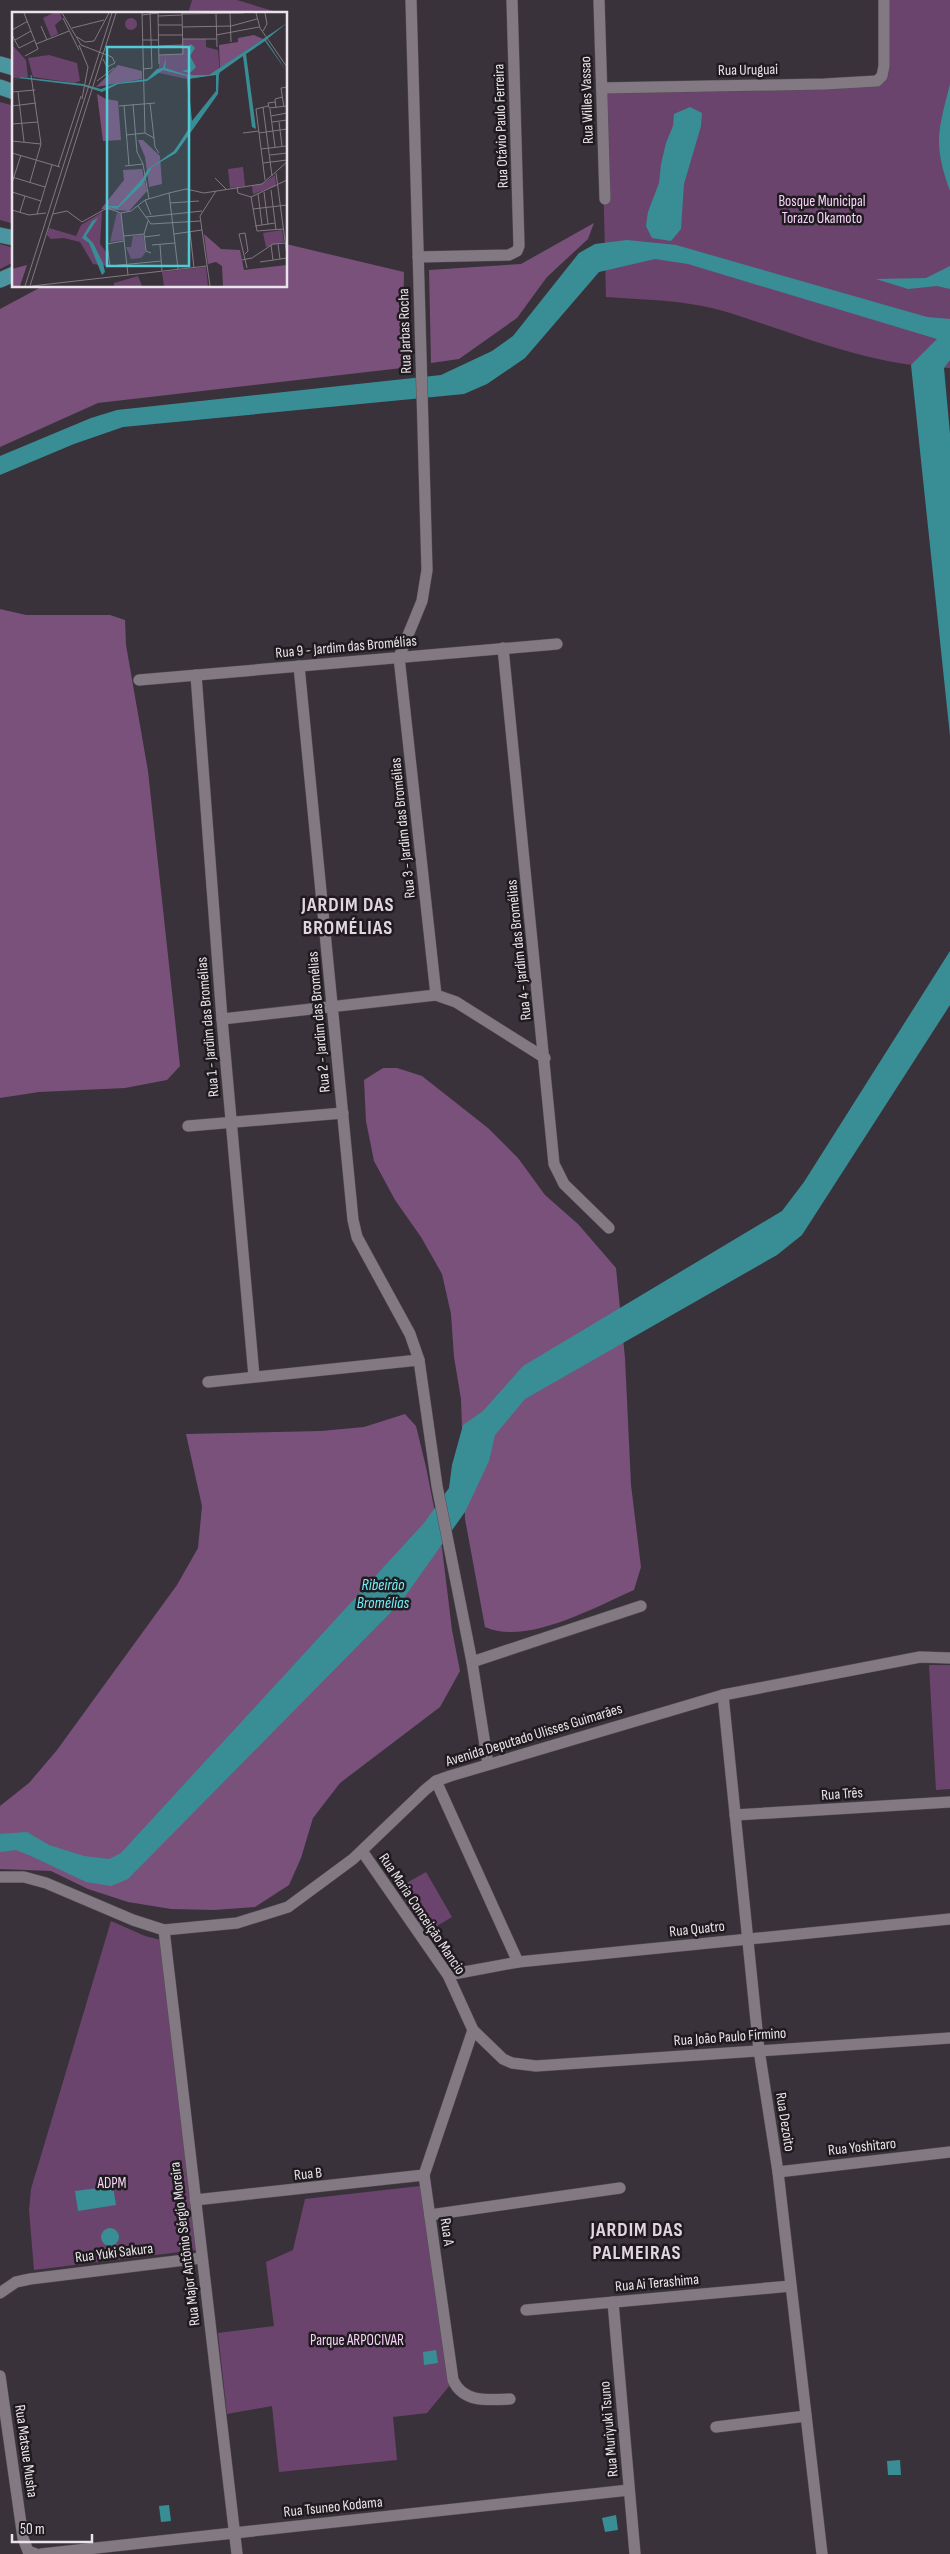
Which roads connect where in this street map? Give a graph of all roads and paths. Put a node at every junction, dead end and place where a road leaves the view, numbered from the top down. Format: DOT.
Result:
graph roads {
  1 [pos="411,0"];
  2 [pos="512,0"];
  3 [pos="599,0"];
  4 [pos="884,0"];
  5 [pos="602,88"];
  6 [pos="606,199"];
  7 [pos="418,257"];
  8 [pos="12,275"];
  9 [pos="0,280"];
  10 [pos="557,644"];
  11 [pos="503,648"];
  12 [pos="399,657"];
  13 [pos="299,666"];
  14 [pos="196,675"];
  15 [pos="139,680"];
  16 [pos="436,995"];
  17 [pos="332,1007"];
  18 [pos="222,1019"];
  19 [pos="545,1058"];
  20 [pos="343,1113"];
  21 [pos="231,1122"];
  22 [pos="188,1126"];
  23 [pos="609,1228"];
  24 [pos="419,1360"];
  25 [pos="254,1376"];
  26 [pos="208,1382"];
  27 [pos="641,1606"];
  28 [pos="950,1658"];
  29 [pos="472,1662"];
  30 [pos="723,1695"];
  31 [pos="488,1764"];
  32 [pos="436,1781"];
  33 [pos="950,1802"];
  34 [pos="736,1815"];
  35 [pos="362,1851"];
  36 [pos="0,1877"];
  37 [pos="950,1919"];
  38 [pos="164,1930"];
  39 [pos="750,1938"];
  40 [pos="518,1962"];
  41 [pos="448,1975"];
  42 [pos="473,2030"];
  43 [pos="950,2038"];
  44 [pos="759,2050"];
  45 [pos="512,2063"];
  46 [pos="950,2152"];
  47 [pos="778,2172"];
  48 [pos="424,2175"];
  49 [pos="620,2188"];
  50 [pos="195,2200"];
  51 [pos="430,2215"];
  52 [pos="201,2258"];
  53 [pos="791,2286"];
  54 [pos="0,2293"];
  55 [pos="613,2302"];
  56 [pos="526,2310"];
  57 [pos="0,2376"];
  58 [pos="510,2399"];
  59 [pos="806,2416"];
  60 [pos="716,2428"];
  61 [pos="629,2490"];
  62 [pos="234,2532"];
  63 [pos="36,2554"];
  64 [pos="41,2554"];
  65 [pos="237,2554"];
  66 [pos="635,2554"];
  67 [pos="822,2554"];
  1 -- 7 [label="street, Rua Jarbas Rocha"];
  2 -- 7 [label="street, Rua Otávio Paulo Ferreira"];
  3 -- 5 [label="street, Rua Willes Vassao"];
  4 -- 5 [label="street, Rua Uruguai"];
  5 -- 6 [label="street, Rua Willes Vassao"];
  7 -- 12 [label="street, Rua Jarbas Rocha"];
  8 -- 9 [label="main road"];
  10 -- 11 [label="street, Rua 9 - Jardim das Bromélias"];
  11 -- 12 [label="street, Rua 9 - Jardim das Bromélias"];
  11 -- 19 [label="street, Rua 4 - Jardim das Bromélias"];
  12 -- 13 [label="street, Rua 9 - Jardim das Bromélias"];
  12 -- 16 [label="street, Rua 3 - Jardim das Bromélias"];
  13 -- 14 [label="street, Rua 9 - Jardim das Bromélias"];
  13 -- 17 [label="street, Rua 2 - Jardim das Bromélias"];
  14 -- 15 [label="street, Rua 9 - Jardim das Bromélias"];
  14 -- 18 [label="street, Rua 1 - Jardim das Bromélias"];
  16 -- 17 [label="street"];
  16 -- 19 [label="street"];
  17 -- 18 [label="street"];
  17 -- 20 [label="street, Rua 2 - Jardim das Bromélias"];
  18 -- 21 [label="street, Rua 1 - Jardim das Bromélias"];
  19 -- 23 [label="street, Rua 4 - Jardim das Bromélias"];
  20 -- 21 [label="street"];
  20 -- 24 [label="street, Rua 2 - Jardim das Bromélias"];
  21 -- 22 [label="street"];
  21 -- 25 [label="street, Rua 1 - Jardim das Bromélias"];
  24 -- 25 [label="street"];
  24 -- 29 [label="street, Rua 2 - Jardim das Bromélias"];
  25 -- 26 [label="street"];
  27 -- 29 [label="street"];
  28 -- 30 [label="street, Avenida Deputado Ulisses Guimarães"];
  29 -- 31 [label="street, Rua 2 - Jardim das Bromélias"];
  30 -- 31 [label="street, Avenida Deputado Ulisses Guimarães"];
  30 -- 34 [label="street, Rua Dezoito"];
  31 -- 32 [label="street, Avenida Deputado Ulisses Guimarães"];
  32 -- 35 [label="street, Avenida Deputado Ulisses Guimarães"];
  32 -- 40 [label="street"];
  33 -- 34 [label="street, Rua Três"];
  34 -- 39 [label="street, Rua Dezoito"];
  35 -- 38 [label="street, Avenida Deputado Ulisses Guimarães"];
  35 -- 41 [label="street, Rua Maria Conceição Mancio"];
  36 -- 38 [label="street, Avenida Deputado Ulisses Guimarães"];
  37 -- 39 [label="street, Rua Quatro"];
  38 -- 50 [label="street, Rua Major Antônio Sérgio Moreira"];
  39 -- 40 [label="street, Rua Quatro"];
  39 -- 44 [label="street, Rua Dezoito"];
  40 -- 41 [label="street, Rua Quatro"];
  41 -- 42 [label="street, Rua Maria Conceição Mancio"];
  42 -- 45 [label="street, Rua Maria Conceição Mancio"];
  42 -- 48 [label="street, Rua A"];
  43 -- 44 [label="street, Rua João Paulo Firmino"];
  44 -- 45 [label="street, Rua João Paulo Firmino"];
  44 -- 47 [label="street, Rua Dezoito"];
  46 -- 47 [label="street, Rua Yoshitaro"];
  47 -- 53 [label="street, Rua Dezoito"];
  48 -- 50 [label="street, Rua B"];
  48 -- 51 [label="street, Rua A"];
  49 -- 51 [label="street"];
  50 -- 52 [label="street, Rua Major Antônio Sérgio Moreira"];
  51 -- 58 [label="street, Rua A"];
  52 -- 54 [label="street, Rua Yuki Sakura"];
  52 -- 62 [label="street, Rua Major Antônio Sérgio Moreira"];
  53 -- 55 [label="street, Rua Ai Terashima"];
  53 -- 59 [label="street, Rua Dezoito"];
  55 -- 56 [label="street, Rua Ai Terashima"];
  55 -- 61 [label="street, Rua Muriyuki Tsuno"];
  57 -- 63 [label="street, Rua Matsue Musha"];
  59 -- 60 [label="street"];
  59 -- 67 [label="street, Rua Dezoito"];
  61 -- 62 [label="street, Rua Tsuneo Kodama"];
  61 -- 66 [label="street, Rua Muriyuki Tsuno"];
  62 -- 64 [label="street, Rua Tsuneo Kodama"];
  62 -- 65 [label="street, Rua Major Antônio Sérgio Moreira"];
}
